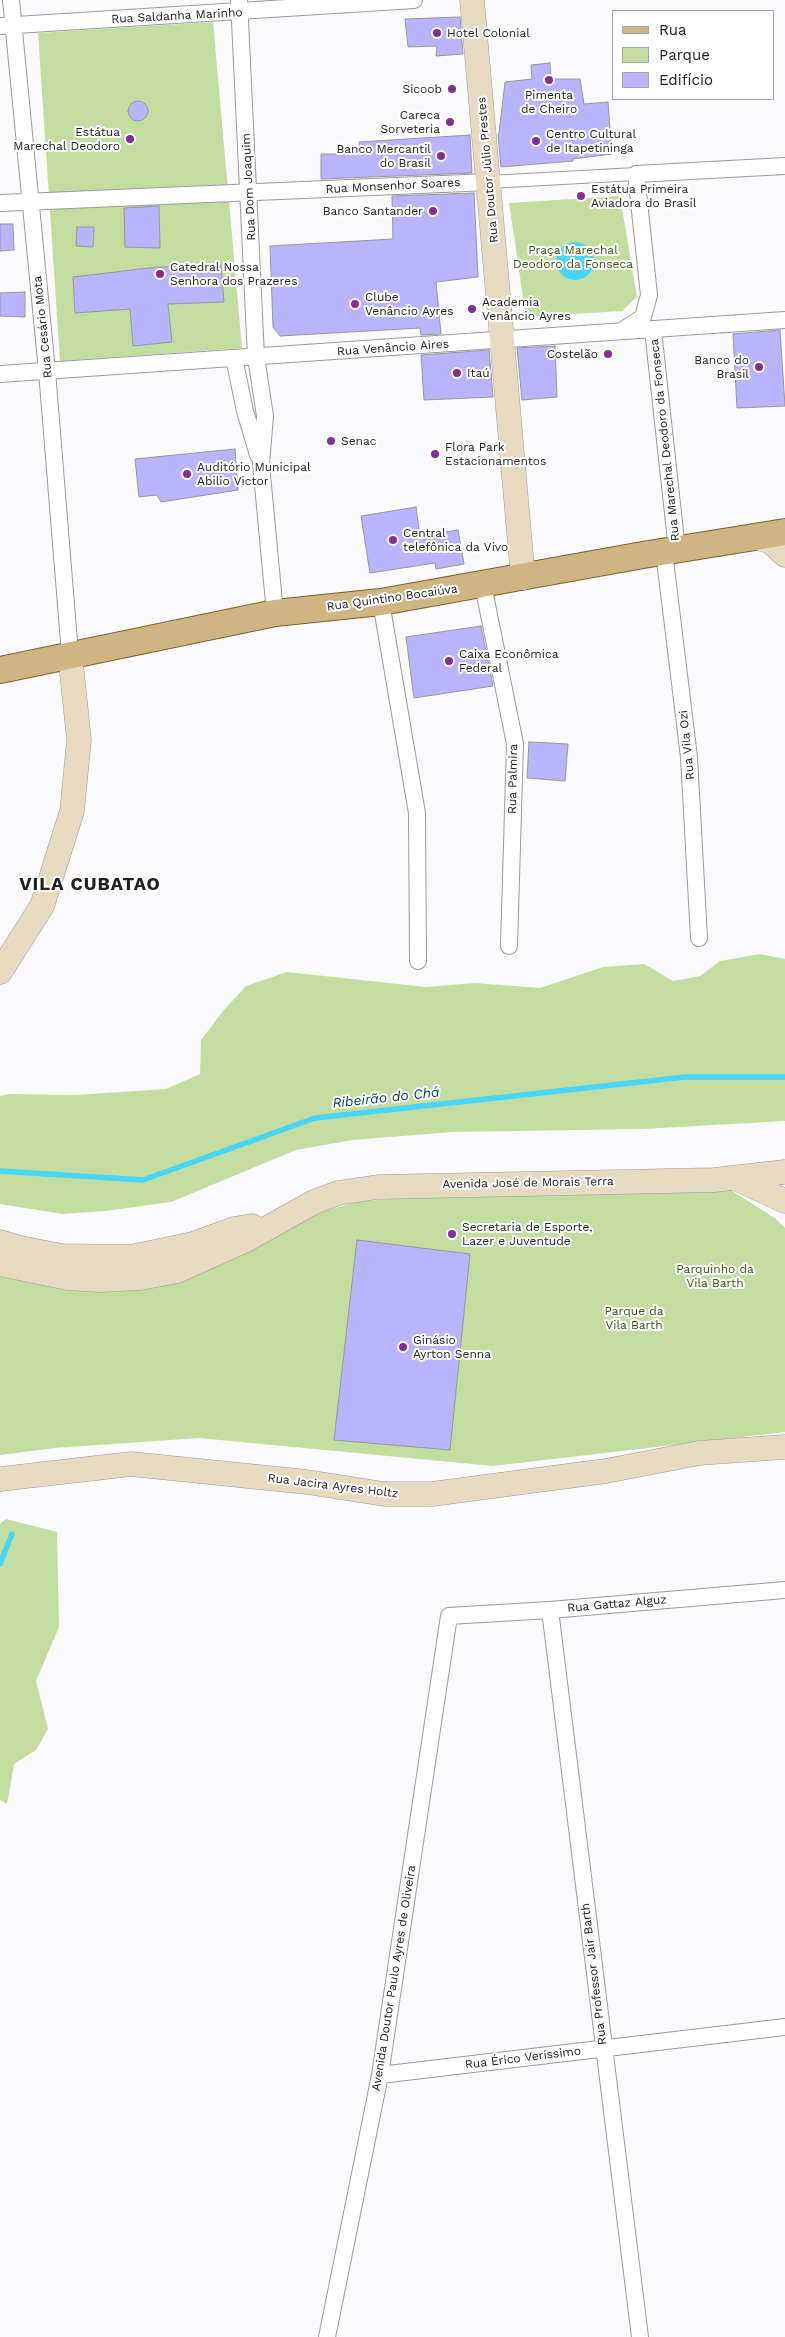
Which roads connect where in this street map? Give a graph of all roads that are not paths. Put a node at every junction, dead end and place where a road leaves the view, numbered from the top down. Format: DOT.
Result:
graph roads {
  1 [pos="11,0"];
  2 [pos="414,0"];
  3 [pos="472,0"];
  4 [pos="239,6"];
  5 [pos="7,25"];
  6 [pos="785,166"];
  7 [pos="636,174"];
  8 [pos="489,182"];
  9 [pos="250,194"];
  10 [pos="30,200"];
  11 [pos="0,203"];
  12 [pos="785,320"];
  13 [pos="653,330"];
  14 [pos="616,332"];
  15 [pos="503,340"];
  16 [pos="256,357"];
  17 [pos="234,358"];
  18 [pos="47,371"];
  19 [pos="0,374"];
  20 [pos="261,464"];
  21 [pos="785,532"];
  22 [pos="759,538"];
  23 [pos="671,551"];
  24 [pos="785,555"];
  25 [pos="522,578"];
  26 [pos="483,585"];
  27 [pos="381,602"];
  28 [pos="275,613"];
  29 [pos="70,654"];
  30 [pos="0,670"];
  31 [pos="699,938"];
  32 [pos="509,946"];
  33 [pos="418,962"];
  34 [pos="0,972"];
  35 [pos="785,1172"];
  36 [pos="735,1178"];
  37 [pos="785,1201"];
  38 [pos="278,1222"];
  39 [pos="0,1242"];
  40 [pos="0,1264"];
  41 [pos="785,1447"];
  42 [pos="0,1478"];
  43 [pos="785,1590"];
  44 [pos="550,1610"];
  45 [pos="449,1616"];
  46 [pos="785,2027"];
  47 [pos="603,2048"];
  48 [pos="380,2075"];
  49 [pos="327,2337"];
  50 [pos="640,2337"];
  1 -- 5 [label="street, Rua Cesário Mota"];
  2 -- 4 [label="street, Rua Saldanha Marinho"];
  3 -- 8 [label="main road, Rua Doutor Júlio Prestes"];
  4 -- 5 [label="street, Rua Saldanha Marinho"];
  4 -- 9 [label="street, Rua Dom Joaquim"];
  5 -- 10 [label="street, Rua Cesário Mota"];
  6 -- 7 [label="street, Rua Monsenhor Soares"];
  7 -- 8 [label="street, Rua Monsenhor Soares"];
  7 -- 14 [label="street"];
  8 -- 9 [label="street, Rua Monsenhor Soares"];
  8 -- 15 [label="main road, Rua Doutor Júlio Prestes"];
  9 -- 10 [label="street, Rua Monsenhor Soares"];
  9 -- 16 [label="street, Rua Dom Joaquim"];
  10 -- 11 [label="street, Rua Monsenhor Soares"];
  10 -- 18 [label="street, Rua Cesário Mota"];
  12 -- 13 [label="street, Rua Venâncio Aires"];
  13 -- 14 [label="street, Rua Venâncio Aires"];
  13 -- 23 [label="street, Rua Marechal Deodoro da Fonseca"];
  14 -- 15 [label="street, Rua Venâncio Aires"];
  15 -- 16 [label="street, Rua Venâncio Aires"];
  15 -- 25 [label="main road"];
  16 -- 17 [label="street, Rua Venâncio Aires"];
  16 -- 20 [label="street, Rua Dom Joaquim"];
  17 -- 18 [label="street, Rua Venâncio Aires"];
  17 -- 20 [label="street, Rua Dom Joaquim"];
  18 -- 19 [label="street, Rua Venâncio Aires"];
  18 -- 29 [label="street, Rua Cesário Mota"];
  20 -- 28 [label="street, Rua Dom Joaquim"];
  21 -- 22 [label="main road, Rua Quintino Bocaiúva"];
  22 -- 23 [label="main road, Rua Quintino Bocaiúva"];
  22 -- 24 [label="main road"];
  23 -- 25 [label="main road, Rua Quintino Bocaiúva"];
  23 -- 31 [label="street, Rua Vila Ozi"];
  25 -- 26 [label="main road, Rua Quintino Bocaiúva"];
  26 -- 27 [label="main road, Rua Quintino Bocaiúva"];
  26 -- 32 [label="street, Rua Palmira"];
  27 -- 28 [label="main road, Rua Quintino Bocaiúva"];
  27 -- 33 [label="street"];
  28 -- 29 [label="main road, Rua Quintino Bocaiúva"];
  29 -- 30 [label="main road, Rua Quintino Bocaiúva"];
  29 -- 34 [label="main road"];
  35 -- 36 [label="main road, Avenida José de Morais Terra"];
  36 -- 37 [label="main road"];
  36 -- 38 [label="main road, Avenida José de Morais Terra"];
  38 -- 39 [label="main road, Avenida José de Morais Terra"];
  38 -- 40 [label="main road, Avenida José de Morais Terra"];
  41 -- 42 [label="main road, Rua Jacira Ayres Holtz"];
  43 -- 44 [label="street, Rua Gattaz Alguz"];
  44 -- 45 [label="street, Rua Gattaz Alguz"];
  44 -- 47 [label="street, Rua Professor Jair Barth"];
  45 -- 48 [label="street, Avenida Doutor Paulo Ayres de Oliveira"];
  46 -- 47 [label="street, Rua Érico Veríssimo"];
  47 -- 48 [label="street, Rua Érico Veríssimo"];
  47 -- 50 [label="street, Rua Professor Jair Barth"];
  48 -- 49 [label="street, Avenida Doutor Paulo Ayres de Oliveira"];
}
